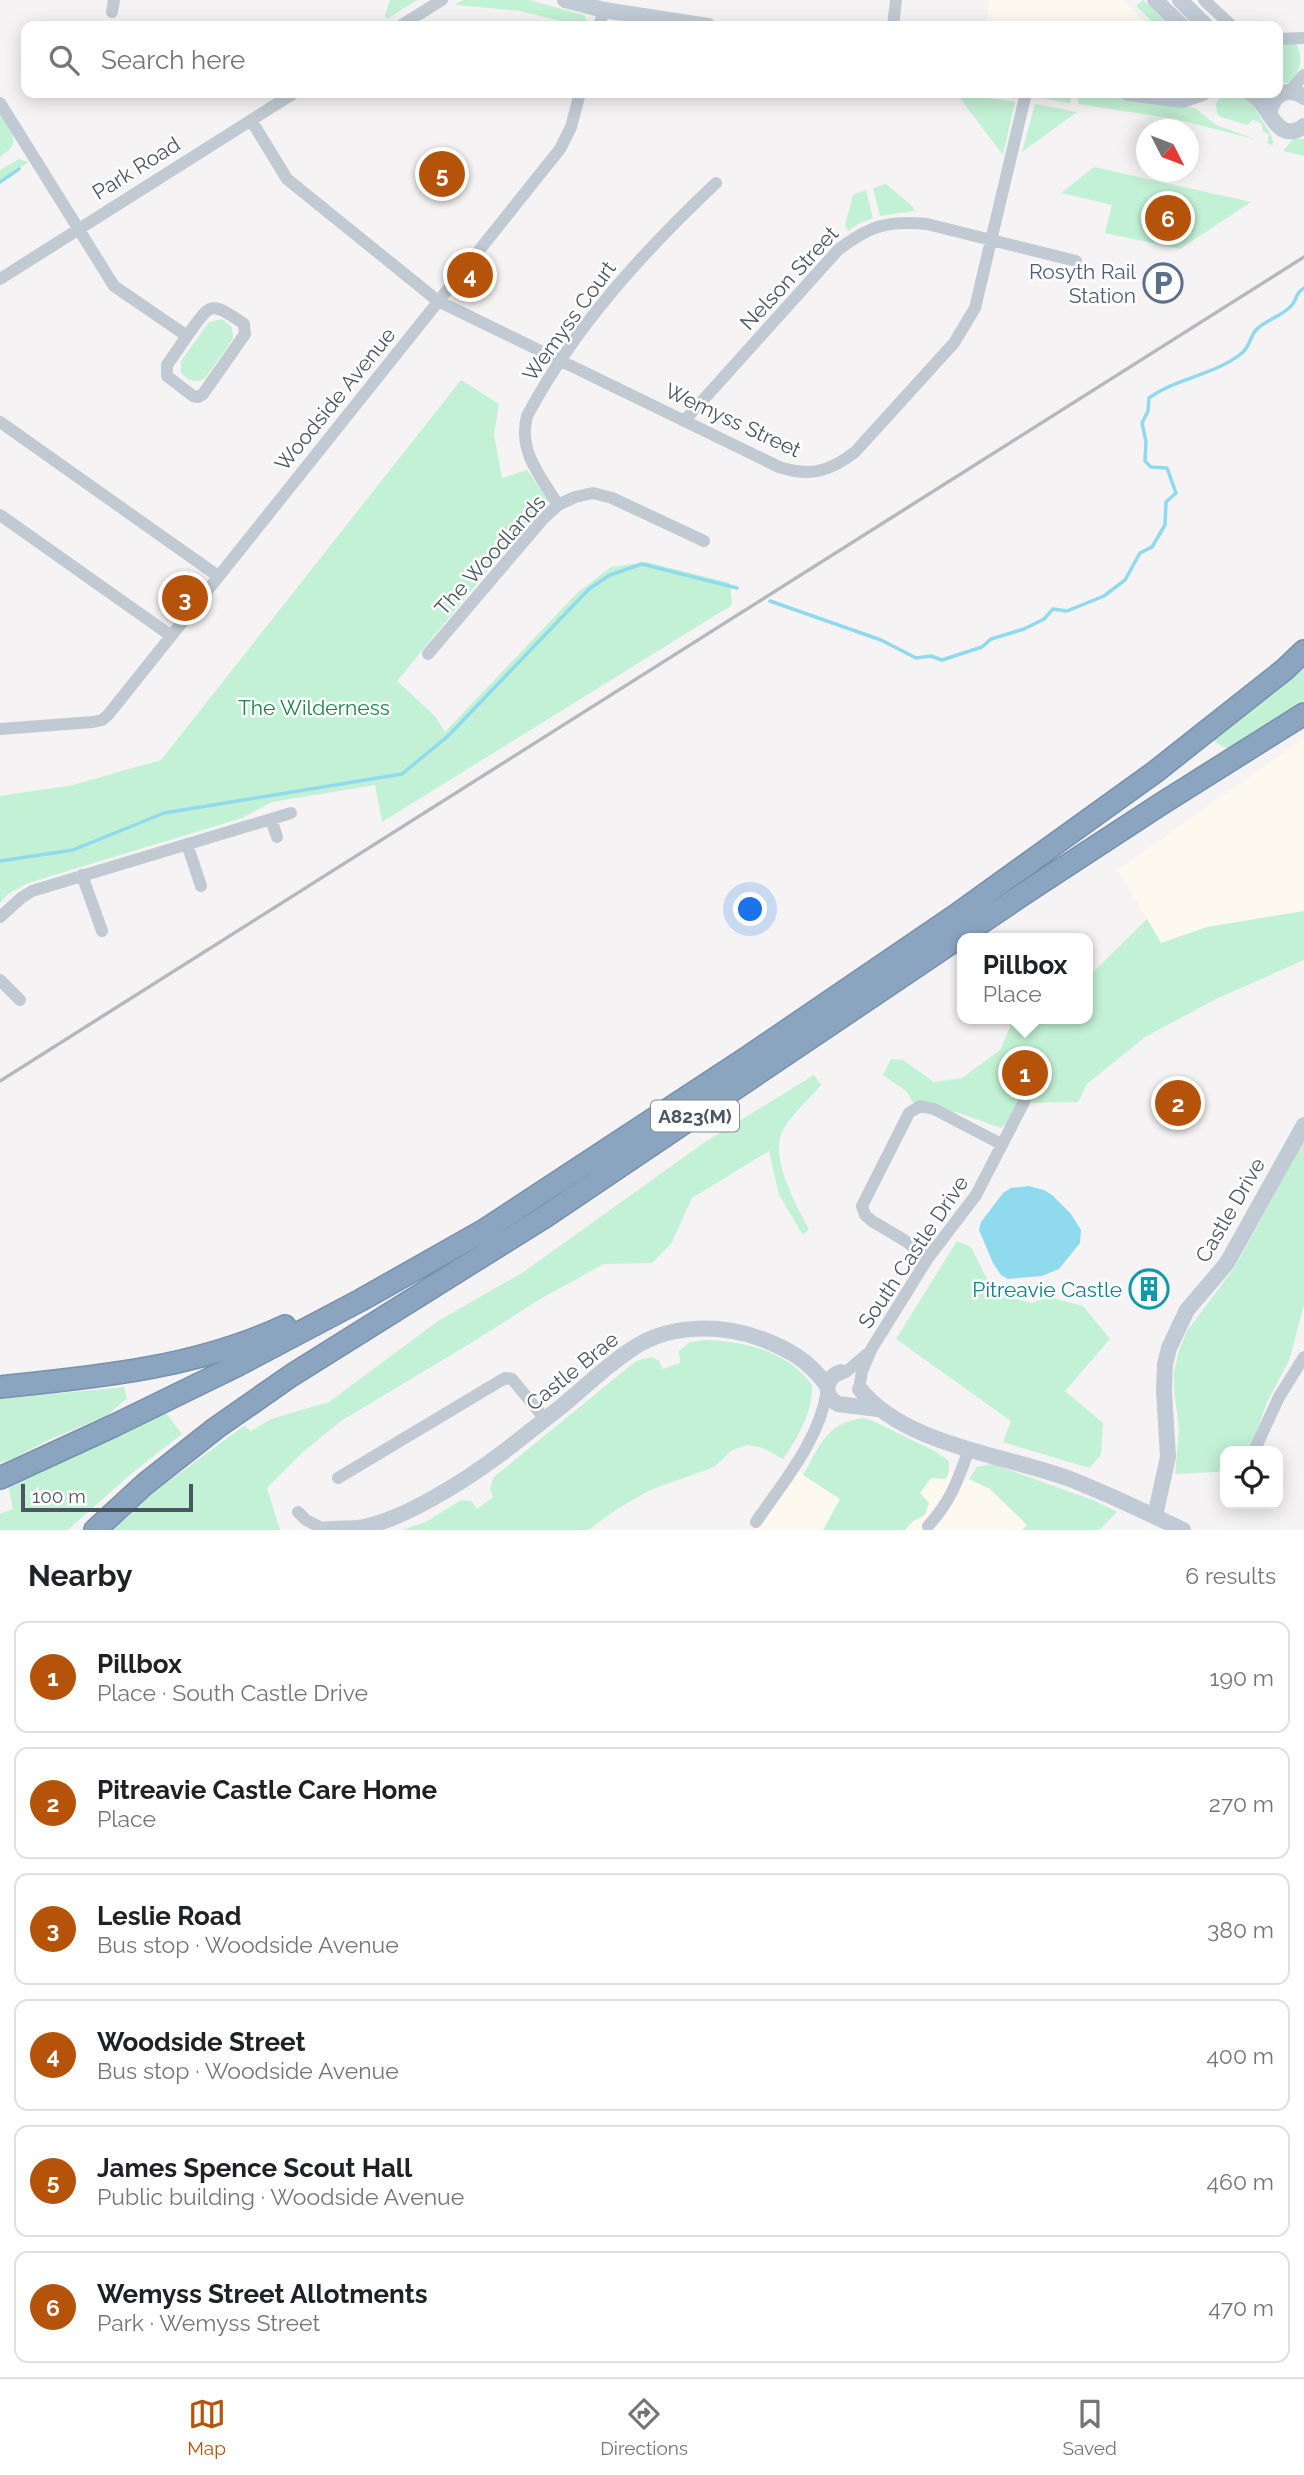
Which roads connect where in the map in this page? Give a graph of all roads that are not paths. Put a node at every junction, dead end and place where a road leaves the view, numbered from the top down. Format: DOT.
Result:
graph roads {
  1 [pos="442,0"];
  2 [pos="565,0"];
  3 [pos="896,0"];
  4 [pos="1155,0"];
  5 [pos="1180,0"];
  6 [pos="1204,0"];
  7 [pos="604,10"];
  8 [pos="408,21"];
  9 [pos="601,21"];
  10 [pos="676,21"];
  11 [pos="893,21"];
  12 [pos="1177,21"];
  13 [pos="1201,21"];
  14 [pos="1227,21"];
  15 [pos="1304,38"];
  16 [pos="1283,39"];
  17 [pos="1304,75"];
  18 [pos="1289,93"];
  19 [pos="286,98"];
  20 [pos="579,98"];
  21 [pos="1025,98"];
  22 [pos="1167,98"];
  23 [pos="1189,98"];
  24 [pos="1256,98"];
  25 [pos="1278,98"];
  26 [pos="0,103"];
  27 [pos="1270,112"];
  28 [pos="251,120"];
  29 [pos="1302,129"];
  30 [pos="716,183"];
  31 [pos="78,228"];
  32 [pos="992,239"];
  33 [pos="1076,261"];
  34 [pos="0,279"];
  35 [pos="438,300"];
  36 [pos="187,336"];
  37 [pos="562,359"];
  38 [pos="685,420"];
  39 [pos="0,422"];
  40 [pos="558,505"];
  41 [pos="0,515"];
  42 [pos="704,541"];
  43 [pos="218,576"];
  44 [pos="170,635"];
  45 [pos="1304,651"];
  46 [pos="428,654"];
  47 [pos="1304,714"];
  48 [pos="0,729"];
  49 [pos="291,813"];
  50 [pos="271,819"];
  51 [pos="277,837"];
  52 [pos="187,844"];
  53 [pos="82,876"];
  54 [pos="201,886"];
  55 [pos="0,917"];
  56 [pos="102,931"];
  57 [pos="966,933"];
  58 [pos="957,939"];
  59 [pos="0,980"];
  60 [pos="20,1000"];
  61 [pos="1024,1102"];
  62 [pos="1304,1125"];
  63 [pos="1000,1144"];
  64 [pos="562,1180"];
  65 [pos="928,1258"];
  66 [pos="872,1348"];
  67 [pos="1304,1357"];
  68 [pos="810,1364"];
  69 [pos="843,1372"];
  70 [pos="860,1386"];
  71 [pos="0,1387"];
  72 [pos="827,1389"];
  73 [pos="845,1405"];
  74 [pos="881,1410"];
  75 [pos="545,1419"];
  76 [pos="818,1423"];
  77 [pos="1260,1446"];
  78 [pos="969,1449"];
  79 [pos="2,1477"];
  80 [pos="338,1478"];
  81 [pos="1155,1516"];
  82 [pos="756,1522"];
  83 [pos="928,1526"];
  84 [pos="371,1527"];
  85 [pos="95,1530"];
  86 [pos="306,1530"];
  87 [pos="323,1530"];
  88 [pos="336,1530"];
  89 [pos="1183,1530"];
  1 -- 8 [label="street"];
  2 -- 7 [label="street"];
  3 -- 11 [label="street"];
  4 -- 12 [label="street"];
  5 -- 13 [label="street"];
  6 -- 14 [label="street"];
  7 -- 9 [label="street"];
  7 -- 10 [label="street"];
  15 -- 16 [label="street"];
  17 -- 18 [label="street"];
  19 -- 28 [label="street, Park Road"];
  20 -- 35 [label="street, Woodside Avenue"];
  21 -- 32 [label="street, Wemyss Street"];
  22 -- 23 [label="street"];
  24 -- 27 [label="street"];
  25 -- 27 [label="street"];
  26 -- 31 [label="street"];
  27 -- 29 [label="street"];
  28 -- 31 [label="street, Park Road"];
  28 -- 35 [label="street, Wemyss Street"];
  30 -- 37 [label="street, Wemyss Court"];
  31 -- 34 [label="street, Park Road"];
  31 -- 36 [label="street"];
  32 -- 33 [label="street"];
  32 -- 38 [label="street, Nelson Street"];
  32 -- 38 [label="street, Wemyss Street"];
  35 -- 37 [label="street, Wemyss Street"];
  35 -- 43 [label="street, Woodside Avenue"];
  36 -- 36 [label="street"];
  37 -- 38 [label="street, Wemyss Street"];
  37 -- 40 [label="street, Wemyss Court"];
  39 -- 43 [label="street"];
  40 -- 42 [label="street, The Woodlands"];
  40 -- 46 [label="street, The Woodlands"];
  41 -- 44 [label="street"];
  43 -- 44 [label="street, Woodside Avenue"];
  44 -- 48 [label="street, Woodside Avenue"];
  45 -- 64 [label="highway, A823(M)"];
  47 -- 57 [label="highway, A823(M)"];
  49 -- 50 [label="street"];
  50 -- 51 [label="street"];
  50 -- 52 [label="street"];
  52 -- 53 [label="street"];
  52 -- 54 [label="street"];
  53 -- 55 [label="street"];
  53 -- 56 [label="street"];
  58 -- 85 [label="highway, A823(M)"];
  59 -- 60 [label="street"];
  61 -- 63 [label="street, South Castle Drive"];
  62 -- 81 [label="street, Castle Drive"];
  63 -- 65 [label="street, South Castle Drive"];
  63 -- 65 [label="street"];
  64 -- 71 [label="highway"];
  64 -- 79 [label="highway, A823(M)"];
  65 -- 66 [label="street, South Castle Drive"];
  66 -- 69 [label="street, South Castle Drive"];
  66 -- 70 [label="street, South Castle Drive"];
  67 -- 77 [label="street"];
  68 -- 69 [label="street, Castle Brae"];
  68 -- 72 [label="street, Castle Brae"];
  68 -- 75 [label="street, Castle Brae"];
  69 -- 70 [label="street, Castle Brae"];
  69 -- 72 [label="street"];
  70 -- 73 [label="street"];
  70 -- 74 [label="street, Castle Brae"];
  72 -- 73 [label="street, Castle Brae"];
  72 -- 76 [label="street"];
  73 -- 74 [label="street, Castle Brae"];
  73 -- 76 [label="street"];
  74 -- 78 [label="street, Castle Brae"];
  75 -- 80 [label="street"];
  75 -- 84 [label="street, Castle Brae"];
  76 -- 82 [label="street"];
  78 -- 81 [label="street, Castle Brae"];
  78 -- 83 [label="street"];
  81 -- 89 [label="street, Castle Brae"];
  84 -- 88 [label="street, Castle Brae"];
  86 -- 87 [label="street"];
  87 -- 88 [label="street, Castle Brae"];
}
